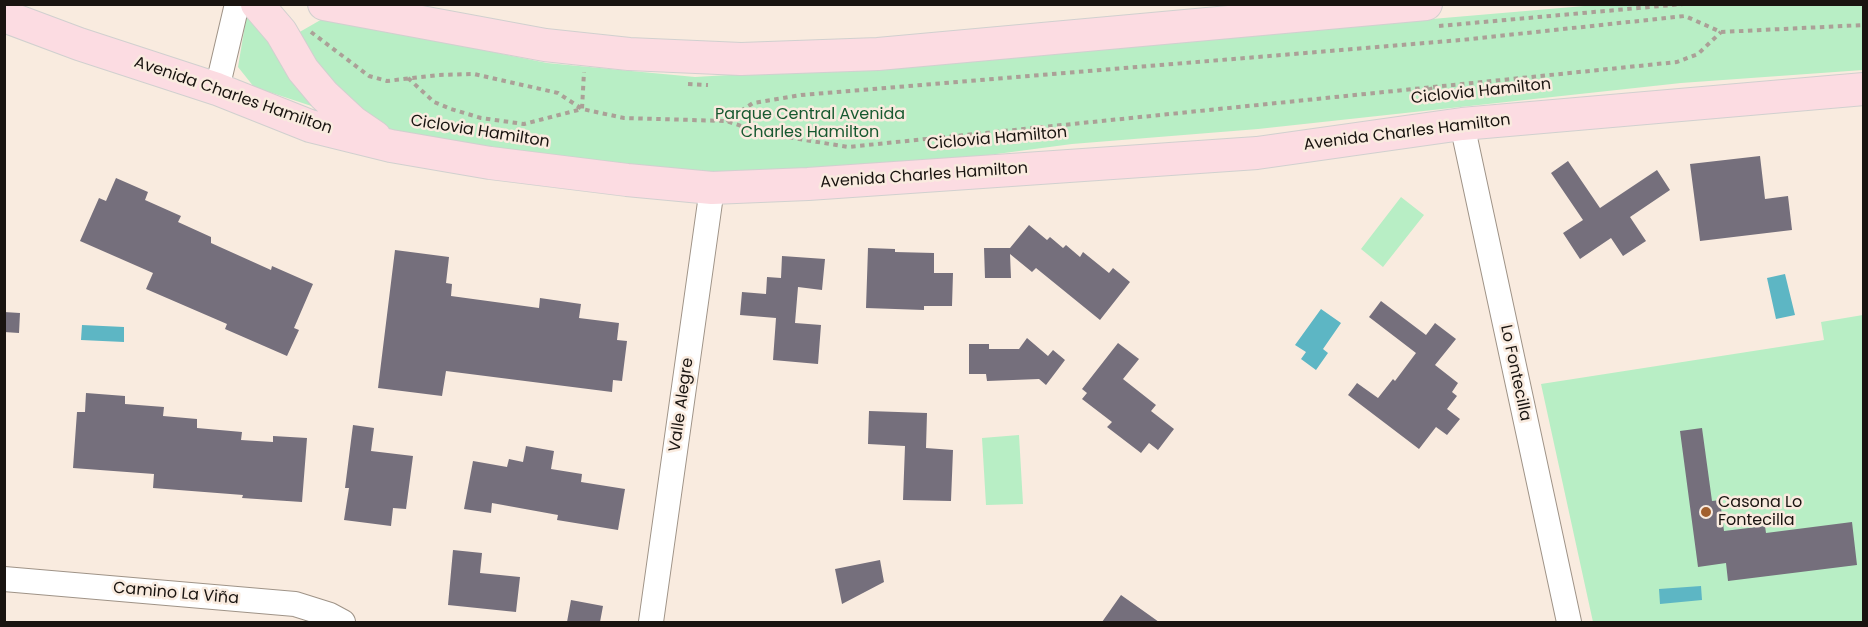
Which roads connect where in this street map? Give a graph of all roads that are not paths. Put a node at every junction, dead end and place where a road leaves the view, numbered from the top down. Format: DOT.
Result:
graph roads {
  1 [pos="237,4"];
  2 [pos="257,4"];
  3 [pos="1291,10"];
  4 [pos="1432,15"];
  5 [pos="4,16"];
  6 [pos="311,24"];
  7 [pos="217,89"];
  8 [pos="1863,89"];
  9 [pos="1462,124"];
  10 [pos="391,146"];
  11 [pos="712,188"];
  12 [pos="4,579"];
  13 [pos="343,622"];
  14 [pos="651,622"];
  15 [pos="1569,622"];
  1 -- 7 [label="street"];
  2 -- 6 [label="main road"];
  3 -- 4 [label="main road"];
  3 -- 6 [label="main road"];
  5 -- 7 [label="main road, Avenida Charles Hamilton"];
  6 -- 10 [label="main road"];
  7 -- 10 [label="main road, Avenida Charles Hamilton"];
  8 -- 9 [label="main road, Avenida Charles Hamilton"];
  9 -- 11 [label="main road, Avenida Charles Hamilton"];
  9 -- 15 [label="street, Lo Fontecilla"];
  10 -- 11 [label="main road, Avenida Charles Hamilton"];
  11 -- 14 [label="street, Valle Alegre"];
  12 -- 13 [label="street, Camino La Viña"];
}
